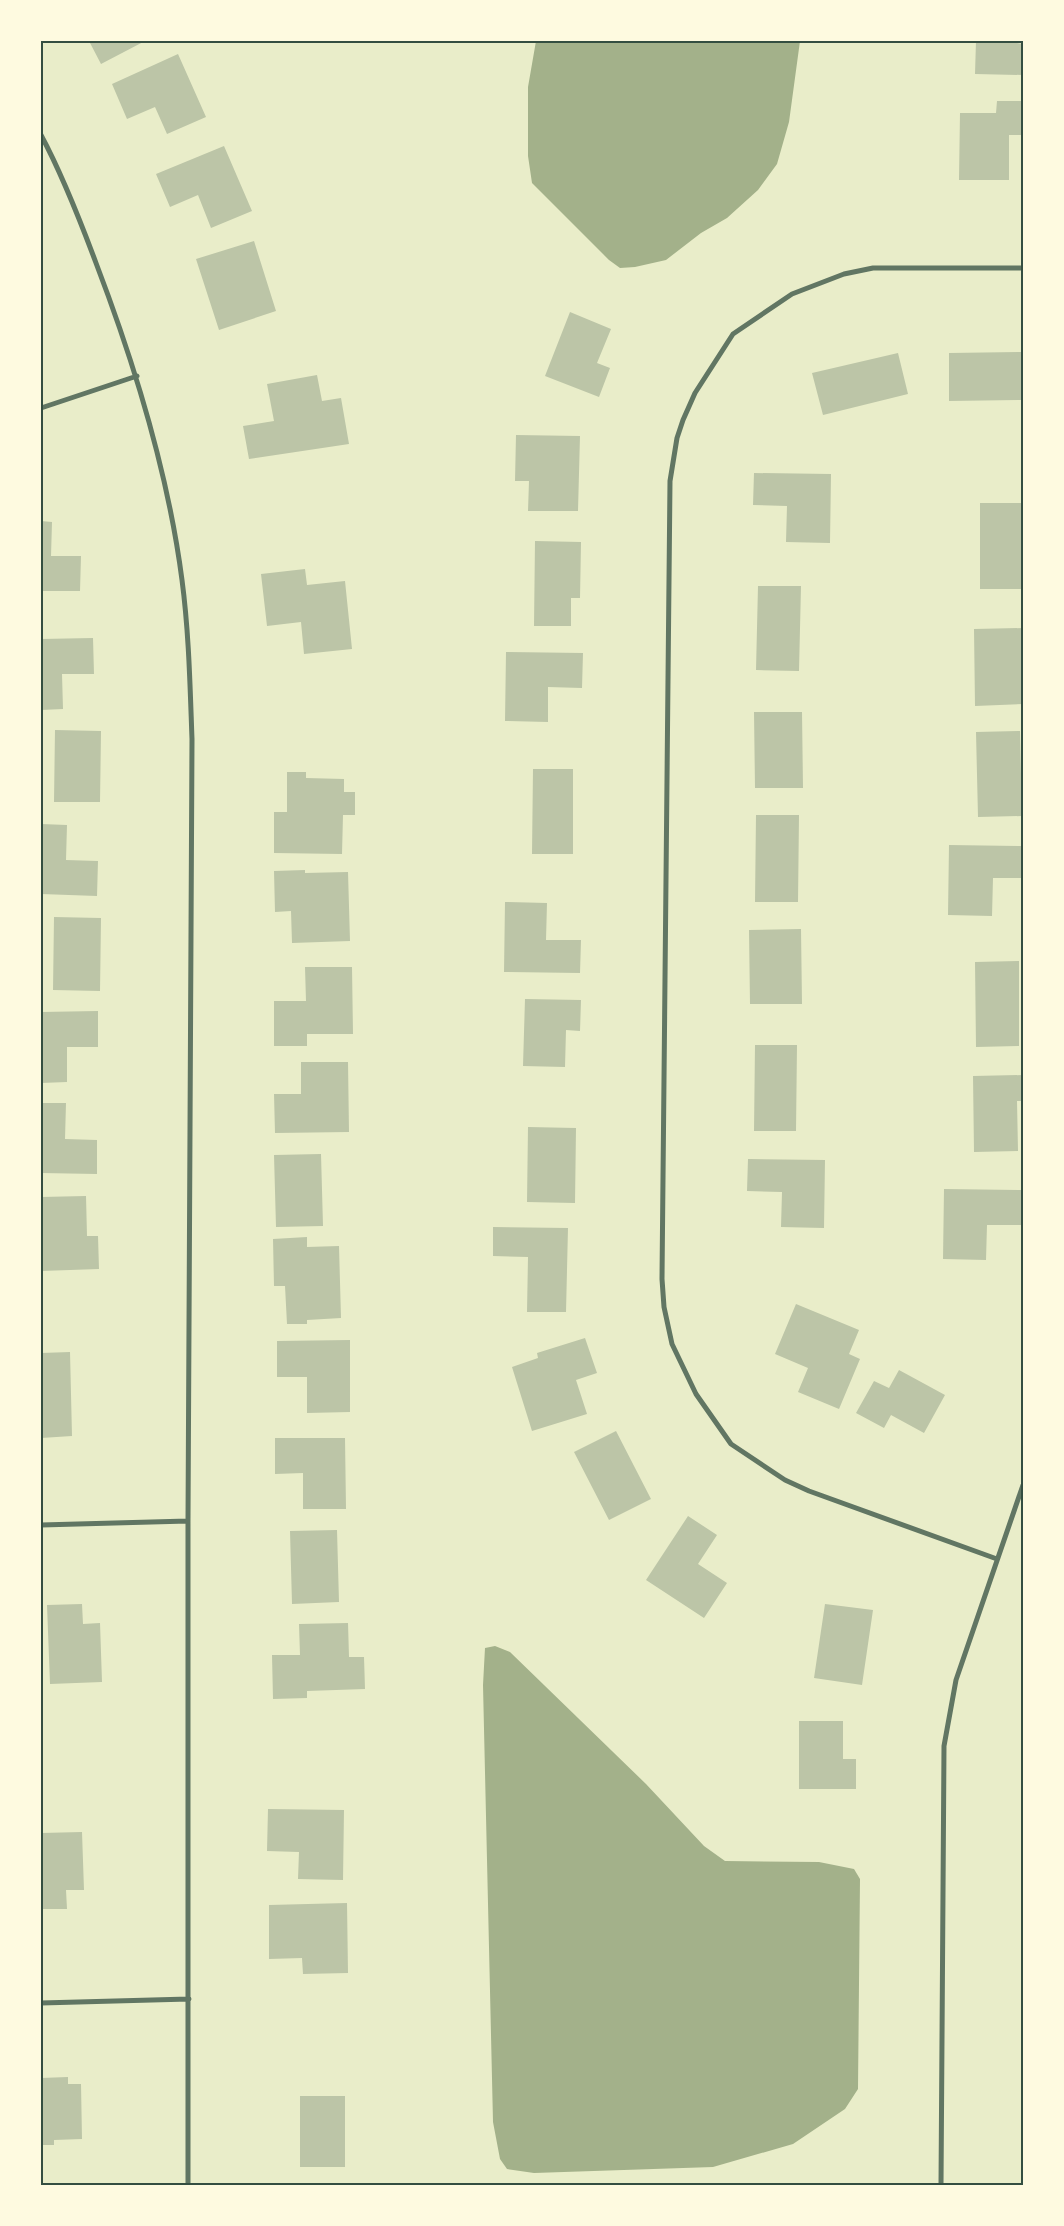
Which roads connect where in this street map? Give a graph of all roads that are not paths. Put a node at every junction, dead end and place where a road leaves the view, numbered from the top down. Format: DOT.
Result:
graph roads {
  1 [pos="41,134"];
  2 [pos="1023,268"];
  3 [pos="137,376"];
  4 [pos="41,408"];
  5 [pos="1023,1485"];
  6 [pos="188,1521"];
  7 [pos="41,1524"];
  8 [pos="997,1559"];
  9 [pos="189,1999"];
  10 [pos="41,2003"];
  11 [pos="188,2185"];
  12 [pos="941,2185"];
  1 -- 3 [label="street"];
  2 -- 8 [label="street"];
  3 -- 4 [label="street"];
  3 -- 6 [label="street"];
  5 -- 8 [label="street"];
  6 -- 7 [label="street"];
  6 -- 9 [label="street"];
  8 -- 12 [label="street"];
  9 -- 10 [label="street"];
  9 -- 11 [label="street"];
}
